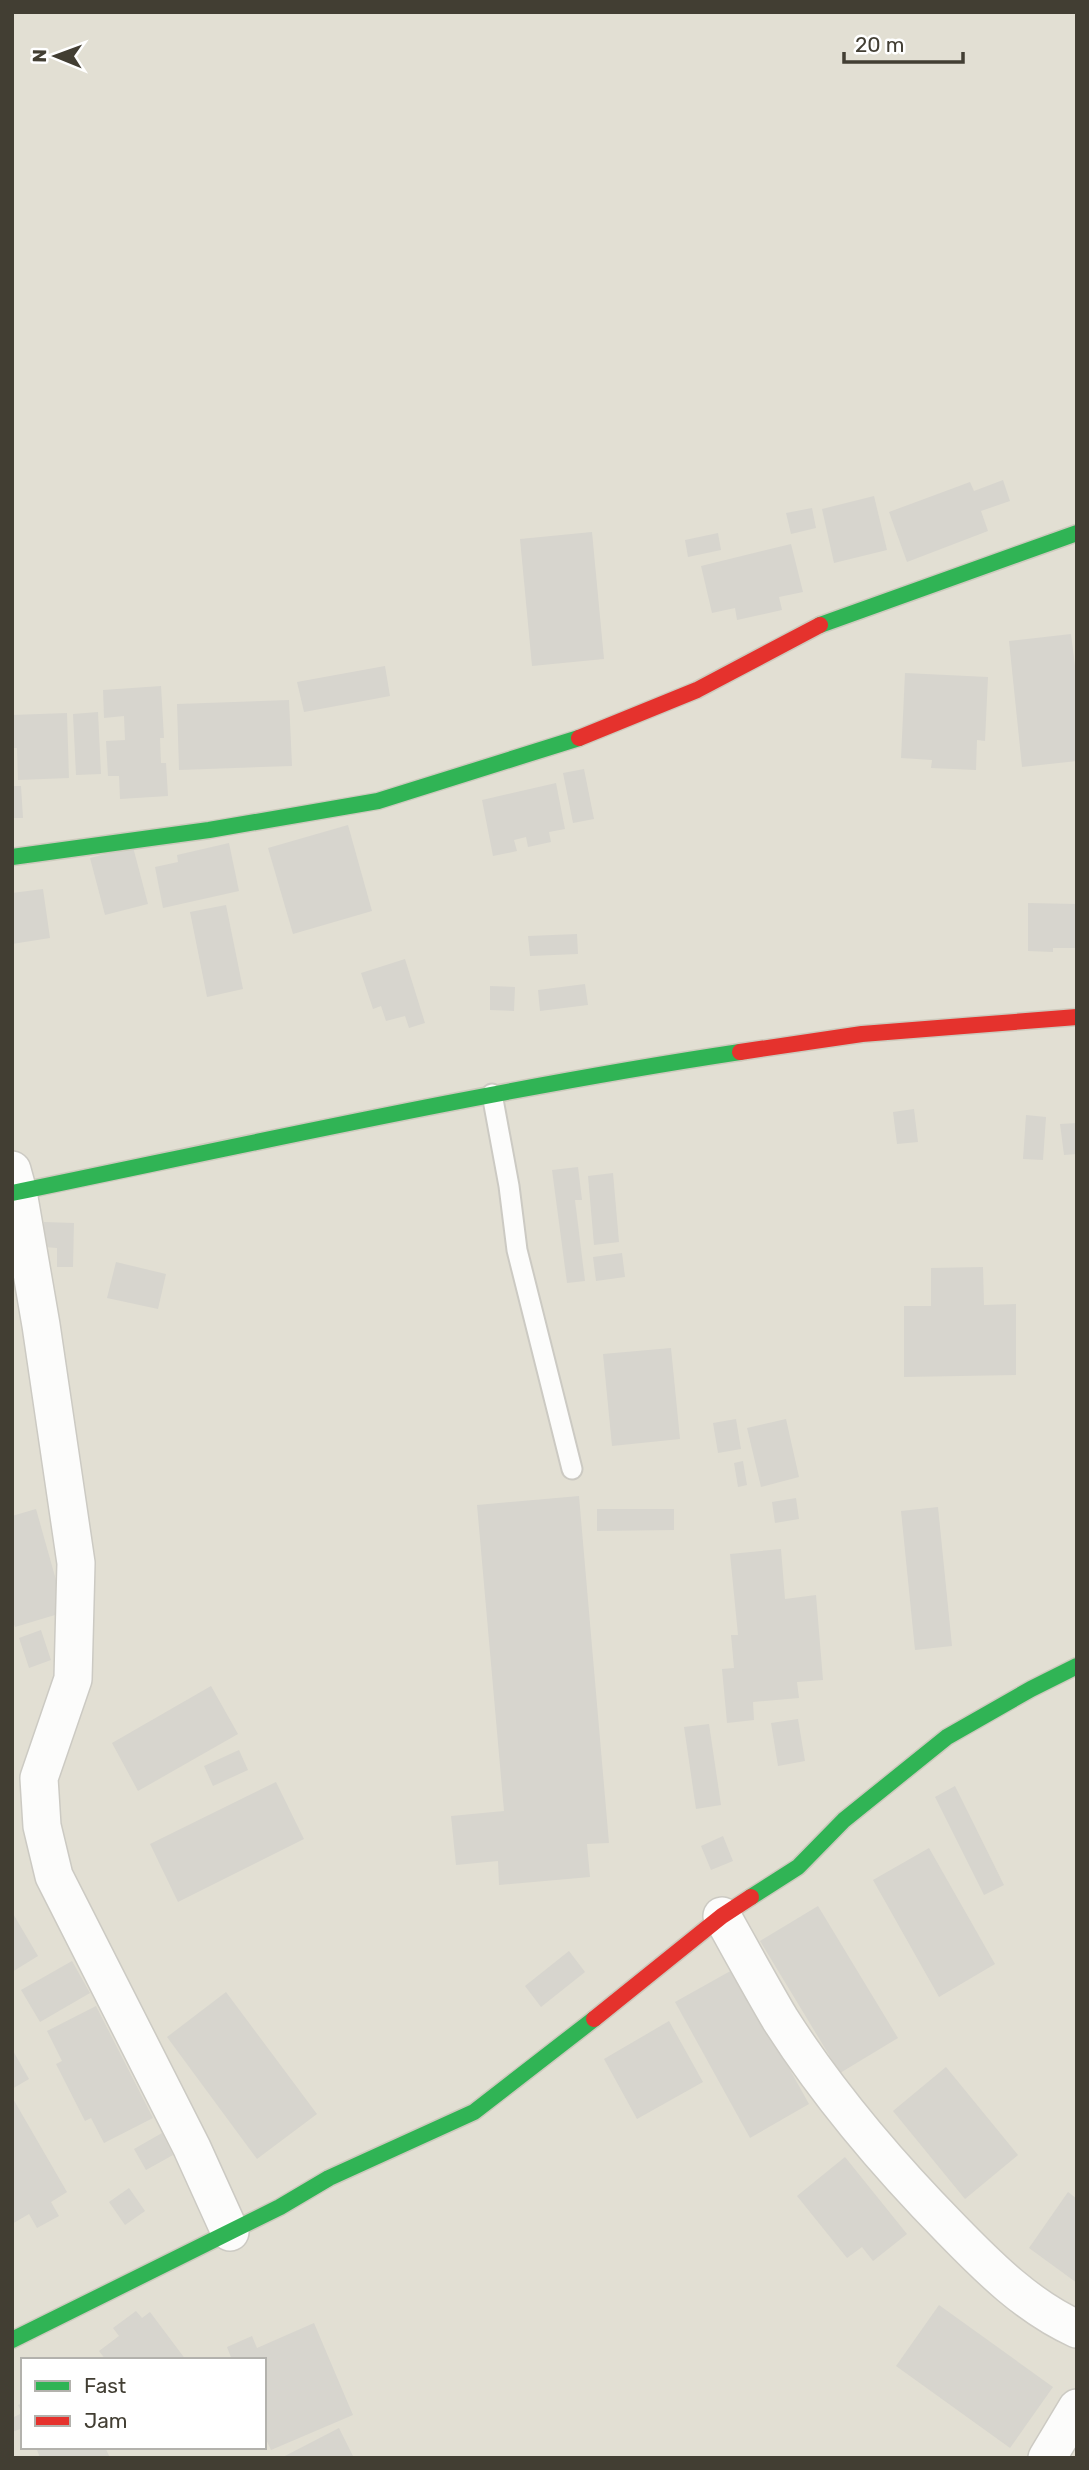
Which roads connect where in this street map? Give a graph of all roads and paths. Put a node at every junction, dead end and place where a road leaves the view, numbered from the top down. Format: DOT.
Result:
graph roads {
  1 [pos="1077,533"];
  2 [pos="12,857"];
  3 [pos="1077,1017"];
  4 [pos="492,1094"];
  5 [pos="14,1185"];
  6 [pos="572,1469"];
  7 [pos="1077,1666"];
  8 [pos="722,1916"];
  9 [pos="230,2232"];
  10 [pos="1077,2329"];
  11 [pos="12,2340"];
  12 [pos="1077,2408"];
  13 [pos="1048,2458"];
  1 -- 2 [label="street"];
  3 -- 4 [label="street"];
  4 -- 5 [label="street"];
  4 -- 6 [label="lane"];
  5 -- 9 [label="street"];
  7 -- 8 [label="street"];
  8 -- 9 [label="street"];
  8 -- 10 [label="street"];
  9 -- 11 [label="street"];
  12 -- 13 [label="street"];
}
